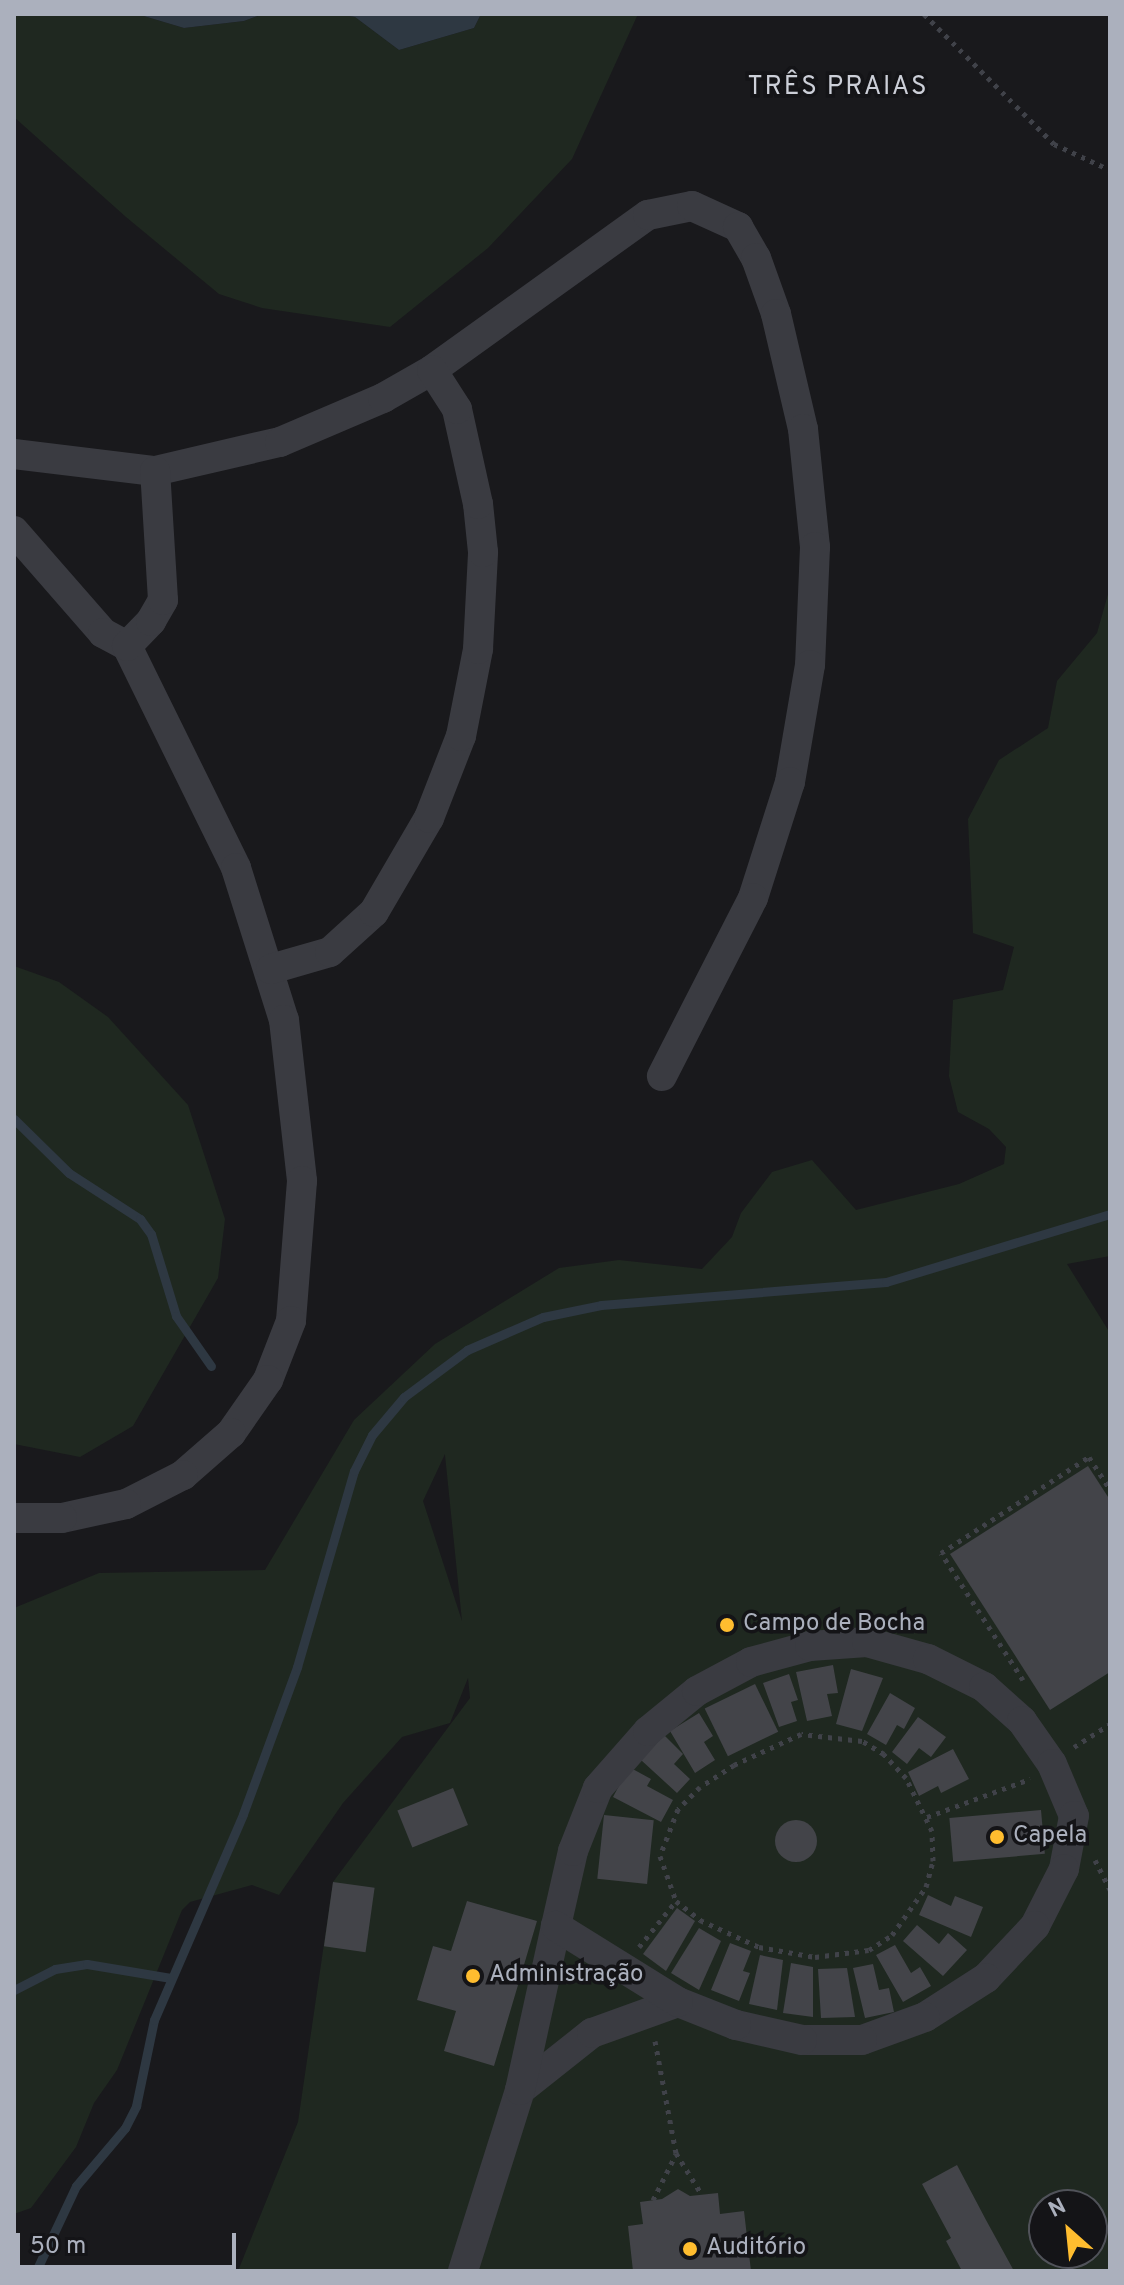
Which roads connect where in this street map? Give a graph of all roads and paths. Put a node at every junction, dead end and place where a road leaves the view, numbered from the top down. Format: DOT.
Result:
graph roads {
  1 [pos="924,14"];
  2 [pos="1110,170"];
  3 [pos="432,370"];
  4 [pos="14,454"];
  5 [pos="155,471"];
  6 [pos="14,531"];
  7 [pos="127,646"];
  8 [pos="271,969"];
  9 [pos="662,1076"];
  10 [pos="1110,1489"];
  11 [pos="14,1518"];
  12 [pos="1027,1685"];
  13 [pos="1061,1738"];
  14 [pos="1069,1751"];
  15 [pos="676,1901"];
  16 [pos="556,1926"];
  17 [pos="621,1970"];
  18 [pos="664,2006"];
  19 [pos="520,2090"];
  20 [pos="676,2153"];
  21 [pos="702,2195"];
  22 [pos="653,2200"];
  23 [pos="463,2271"];
  1 -- 2 [label="path"];
  3 -- 5 [label="street"];
  3 -- 8 [label="street"];
  3 -- 9 [label="street"];
  4 -- 5 [label="street"];
  5 -- 7 [label="street"];
  6 -- 7 [label="street"];
  7 -- 8 [label="street"];
  8 -- 11 [label="street"];
  10 -- 12 [label="path"];
  13 -- 14 [label="path"];
  15 -- 15 [label="path"];
  15 -- 17 [label="path"];
  16 -- 17 [label="street"];
  16 -- 18 [label="street"];
  16 -- 19 [label="street"];
  17 -- 18 [label="street"];
  18 -- 19 [label="street"];
  18 -- 20 [label="path"];
  19 -- 23 [label="street"];
  20 -- 21 [label="path"];
  20 -- 22 [label="path"];
}
